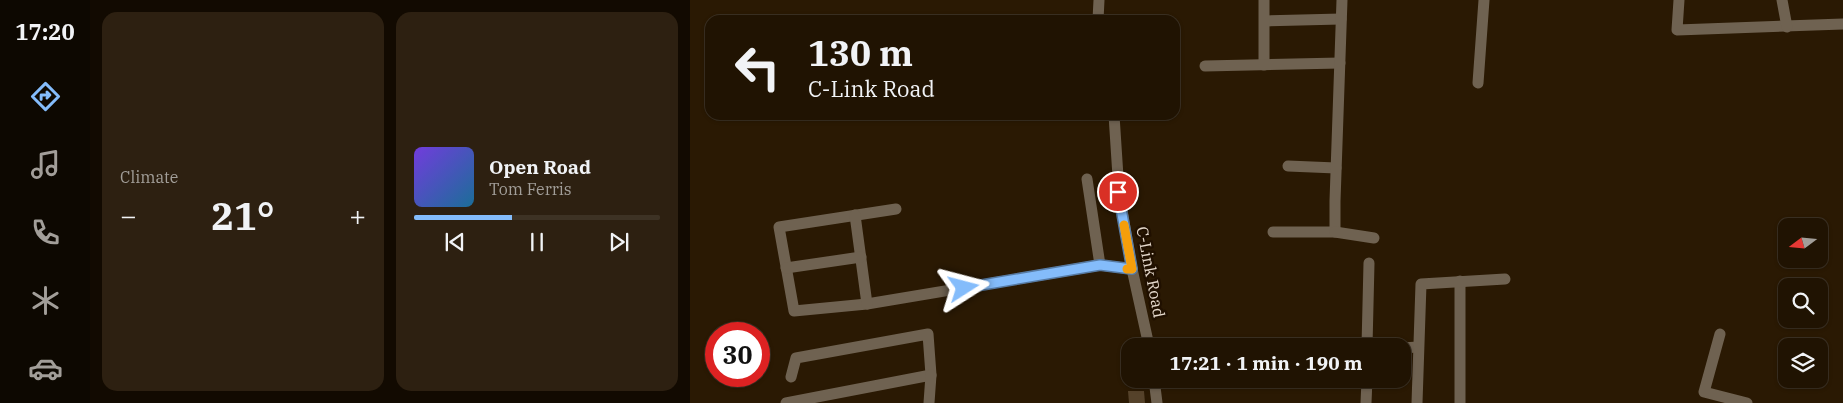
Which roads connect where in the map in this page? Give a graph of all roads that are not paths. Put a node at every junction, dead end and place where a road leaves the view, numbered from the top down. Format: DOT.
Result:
graph roads {
  1 [pos="1099,0"];
  2 [pos="1264,0"];
  3 [pos="1342,0"];
  4 [pos="1484,0"];
  5 [pos="1679,0"];
  6 [pos="1782,0"];
  7 [pos="1098,15"];
  8 [pos="1341,20"];
  9 [pos="1265,21"];
  10 [pos="1843,24"];
  11 [pos="1787,27"];
  12 [pos="1340,63"];
  13 [pos="1264,65"];
  14 [pos="1205,66"];
  15 [pos="1478,83"];
  16 [pos="1114,120"];
  17 [pos="1288,166"];
  18 [pos="1336,168"];
  19 [pos="1087,179"];
  20 [pos="896,209"];
  21 [pos="855,215"];
  22 [pos="1273,232"];
  23 [pos="1335,232"];
  24 [pos="1374,238"];
  25 [pos="861,257"];
  26 [pos="1369,263"];
  27 [pos="1100,265"];
  28 [pos="786,268"];
  29 [pos="1132,269"];
  30 [pos="1505,279"];
  31 [pos="1460,281"];
  32 [pos="867,304"];
  33 [pos="1720,334"];
  34 [pos="1147,338"];
  35 [pos="1367,338"];
  36 [pos="1411,347"];
  37 [pos="1418,347"];
  38 [pos="932,375"];
  39 [pos="791,376"];
  40 [pos="1155,388"];
  41 [pos="1367,388"];
  42 [pos="786,403"];
  43 [pos="929,403"];
  44 [pos="1157,403"];
  45 [pos="1366,403"];
  46 [pos="1417,403"];
  47 [pos="1460,403"];
  48 [pos="1747,403"];
  1 -- 7 [label="street"];
  2 -- 9 [label="street"];
  3 -- 8 [label="street"];
  4 -- 15 [label="street"];
  5 -- 11 [label="street"];
  6 -- 11 [label="street"];
  8 -- 9 [label="street"];
  8 -- 12 [label="street"];
  9 -- 13 [label="street"];
  10 -- 11 [label="street"];
  12 -- 13 [label="street"];
  12 -- 18 [label="street"];
  13 -- 14 [label="street"];
  16 -- 29 [label="street, C-Link Road"];
  17 -- 18 [label="street"];
  18 -- 23 [label="street"];
  19 -- 27 [label="street"];
  20 -- 21 [label="street"];
  21 -- 25 [label="street"];
  21 -- 28 [label="street"];
  22 -- 23 [label="street"];
  23 -- 24 [label="street"];
  25 -- 28 [label="street"];
  25 -- 32 [label="street"];
  26 -- 35 [label="street"];
  27 -- 29 [label="street"];
  27 -- 32 [label="street"];
  28 -- 32 [label="street"];
  29 -- 34 [label="street, C-Link Road"];
  30 -- 31 [label="street"];
  31 -- 37 [label="street"];
  31 -- 47 [label="street"];
  33 -- 48 [label="street"];
  36 -- 37 [label="street"];
  37 -- 46 [label="street"];
  38 -- 39 [label="street"];
  38 -- 42 [label="street"];
  38 -- 43 [label="street"];
  40 -- 44 [label="street"];
  41 -- 45 [label="street"];
}
